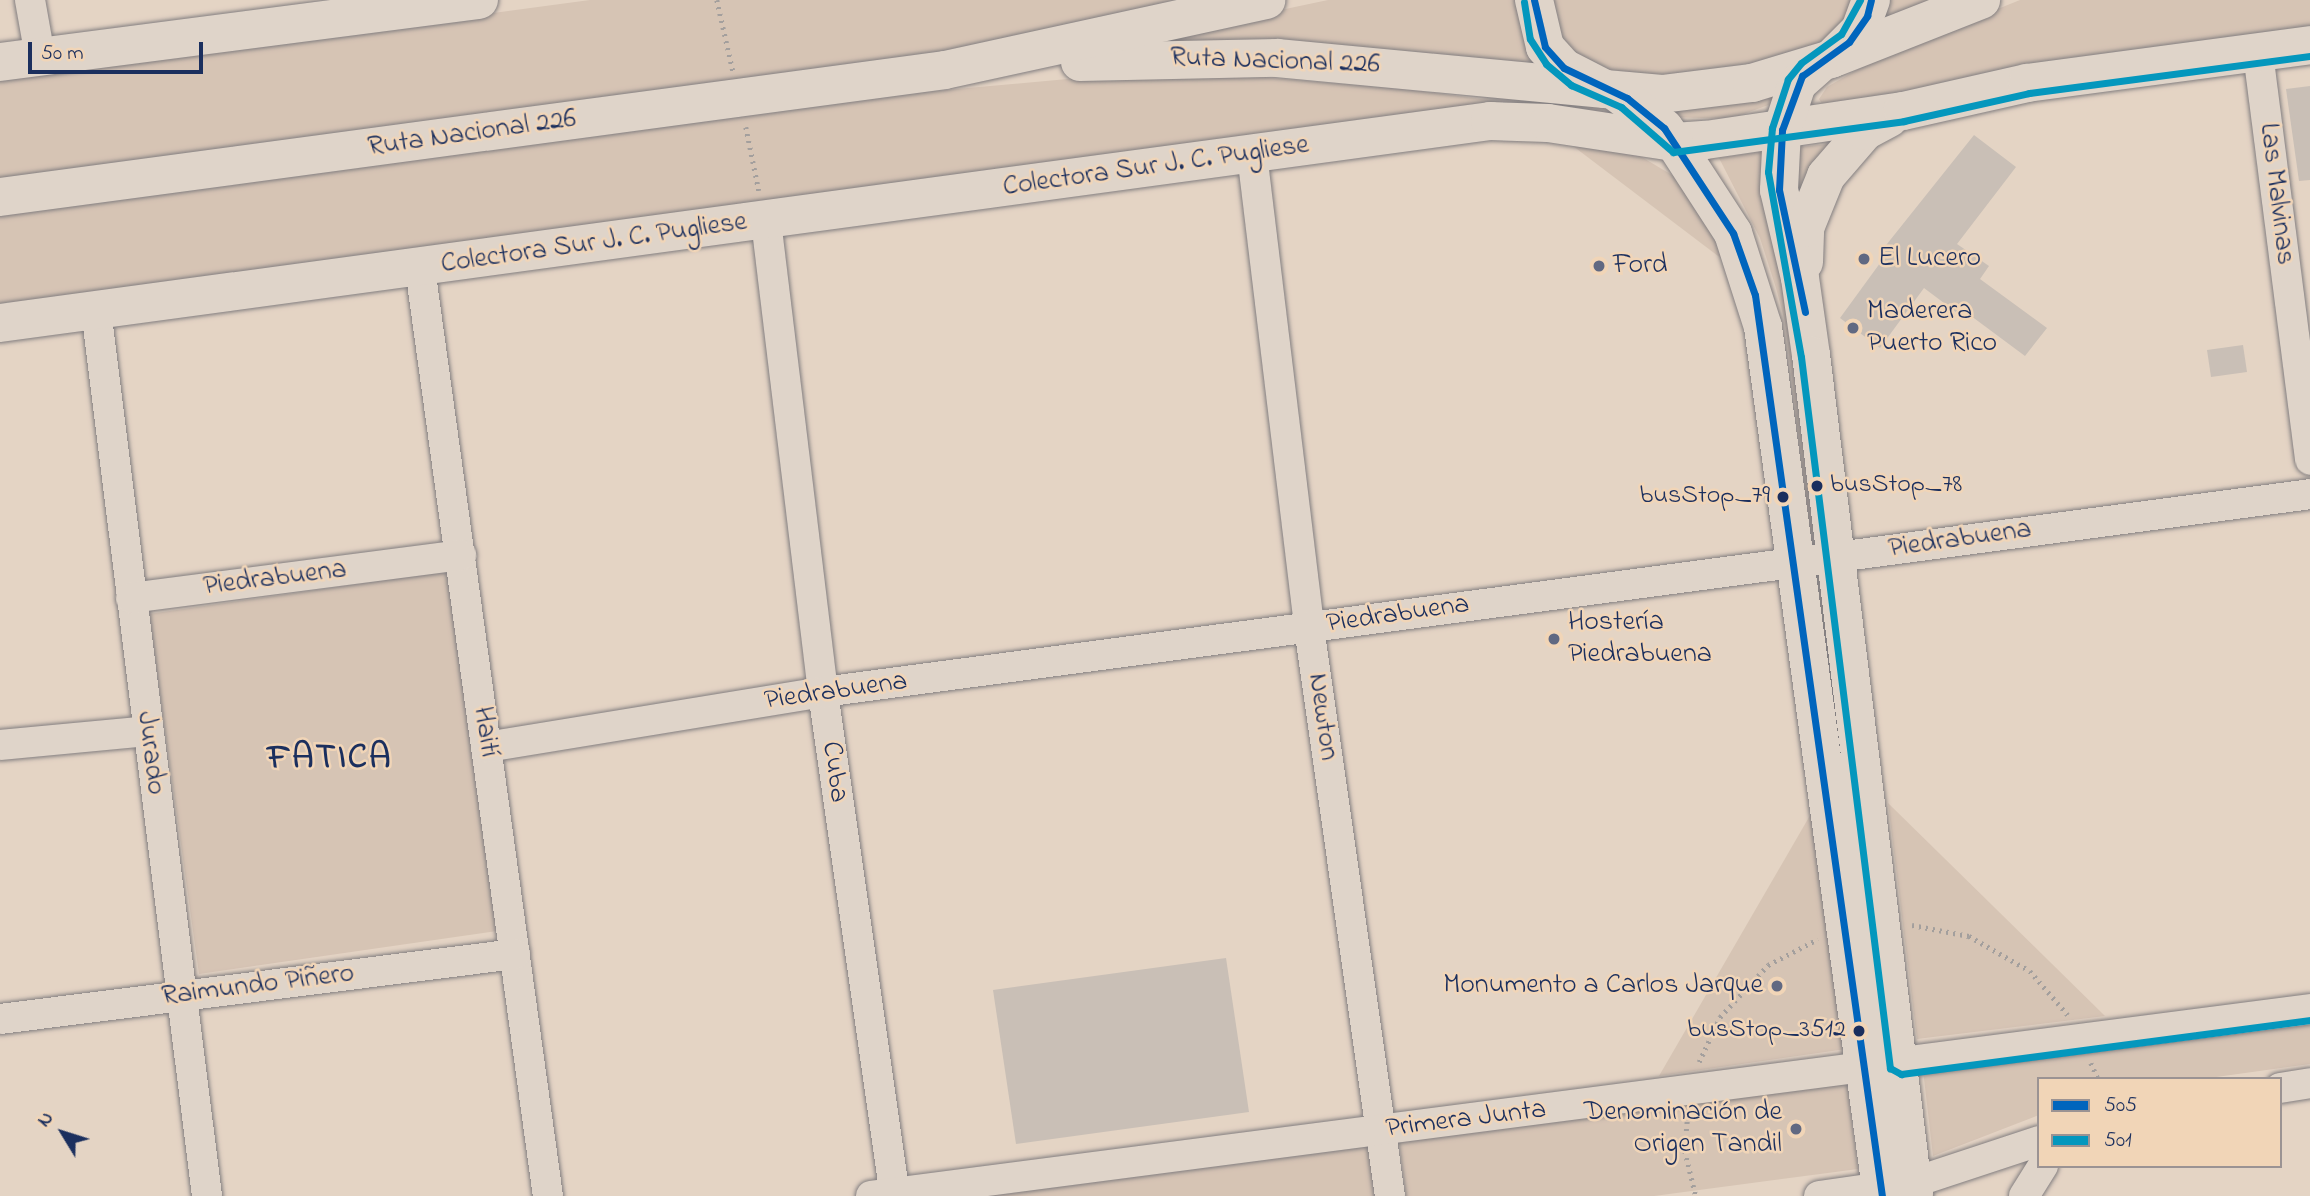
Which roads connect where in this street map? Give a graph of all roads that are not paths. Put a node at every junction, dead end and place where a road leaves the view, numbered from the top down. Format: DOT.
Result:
graph roads {
  1 [pos="30,0"];
  2 [pos="479,0"];
  3 [pos="1266,0"];
  4 [pos="1534,0"];
  5 [pos="1871,0"];
  6 [pos="1980,0"];
  7 [pos="373,8"];
  8 [pos="2310,45"];
  9 [pos="2258,52"];
  10 [pos="40,56"];
  11 [pos="0,62"];
  12 [pos="1824,62"];
  13 [pos="945,70"];
  14 [pos="1611,91"];
  15 [pos="1903,111"];
  16 [pos="1782,130"];
  17 [pos="1674,142"];
  18 [pos="1252,154"];
  19 [pos="0,197"];
  20 [pos="766,221"];
  21 [pos="420,268"];
  22 [pos="96,310"];
  23 [pos="1805,313"];
  24 [pos="0,323"];
  25 [pos="2310,460"];
  26 [pos="2310,494"];
  27 [pos="461,555"];
  28 [pos="1838,556"];
  29 [pos="1793,561"];
  30 [pos="131,598"];
  31 [pos="1309,627"];
  32 [pos="823,692"];
  33 [pos="148,731"];
  34 [pos="0,745"];
  35 [pos="487,747"];
  36 [pos="515,954"];
  37 [pos="181,996"];
  38 [pos="2310,1009"];
  39 [pos="0,1018"];
  40 [pos="1883,1066"];
  41 [pos="2310,1083"];
  42 [pos="2282,1088"];
  43 [pos="1382,1130"];
  44 [pos="2037,1142"];
  45 [pos="2042,1168"];
  46 [pos="1898,1191"];
  47 [pos="887,1195"];
  48 [pos="207,1196"];
  49 [pos="548,1196"];
  50 [pos="1390,1196"];
  51 [pos="1819,1196"];
  52 [pos="2024,1196"];
  1 -- 10 [label="street"];
  2 -- 7 [label="main road"];
  3 -- 13 [label="main road, Ruta Nacional 226"];
  4 -- 14 [label="main road, Ruta Nacional 226"];
  5 -- 12 [label="main road"];
  6 -- 12 [label="main road, Ruta Nacional 226"];
  7 -- 10 [label="main road"];
  8 -- 9 [label="main road, Colectora Sur J. C. Pugliese"];
  9 -- 15 [label="main road, Colectora Sur J. C. Pugliese"];
  9 -- 25 [label="street, Las Malvinas"];
  10 -- 11 [label="main road"];
  12 -- 14 [label="main road, Ruta Nacional 226"];
  12 -- 16 [label="main road"];
  13 -- 14 [label="main road, Ruta Nacional 226"];
  13 -- 19 [label="main road, Ruta Nacional 226"];
  14 -- 17 [label="main road"];
  15 -- 16 [label="main road, Colectora Sur J. C. Pugliese"];
  15 -- 23 [label="main road"];
  16 -- 17 [label="main road, Colectora Sur J. C. Pugliese"];
  16 -- 23 [label="main road"];
  17 -- 18 [label="main road, Colectora Sur J. C. Pugliese"];
  17 -- 29 [label="main road"];
  18 -- 20 [label="main road, Colectora Sur J. C. Pugliese"];
  18 -- 31 [label="street, Newton"];
  20 -- 21 [label="main road, Colectora Sur J. C. Pugliese"];
  20 -- 32 [label="street, Cuba"];
  21 -- 22 [label="main road, Colectora Sur J. C. Pugliese"];
  21 -- 27 [label="street, Haití"];
  22 -- 24 [label="main road, Colectora Sur J. C. Pugliese"];
  22 -- 30 [label="street, Jurado"];
  23 -- 28 [label="main road"];
  26 -- 28 [label="street, Piedrabuena"];
  27 -- 30 [label="street, Piedrabuena"];
  27 -- 35 [label="street, Haití"];
  28 -- 29 [label="street, Piedrabuena"];
  28 -- 40 [label="main road"];
  29 -- 31 [label="street, Piedrabuena"];
  29 -- 40 [label="main road"];
  30 -- 33 [label="street, Jurado"];
  31 -- 32 [label="street, Piedrabuena"];
  31 -- 43 [label="street, Newton"];
  32 -- 35 [label="street, Piedrabuena"];
  32 -- 47 [label="street, Cuba"];
  33 -- 34 [label="street"];
  33 -- 37 [label="street, Jurado"];
  35 -- 36 [label="street, Haití"];
  36 -- 37 [label="street, Raimundo Piñero"];
  36 -- 49 [label="street, Haití"];
  37 -- 39 [label="street, Raimundo Piñero"];
  37 -- 48 [label="street, Jurado"];
  38 -- 40 [label="street, Primera Junta"];
  40 -- 43 [label="street, Primera Junta"];
  40 -- 46 [label="main road"];
  41 -- 42 [label="street"];
  43 -- 47 [label="street, Primera Junta"];
  43 -- 50 [label="street, Newton"];
  44 -- 46 [label="street"];
  45 -- 52 [label="street"];
  46 -- 51 [label="street"];
}
